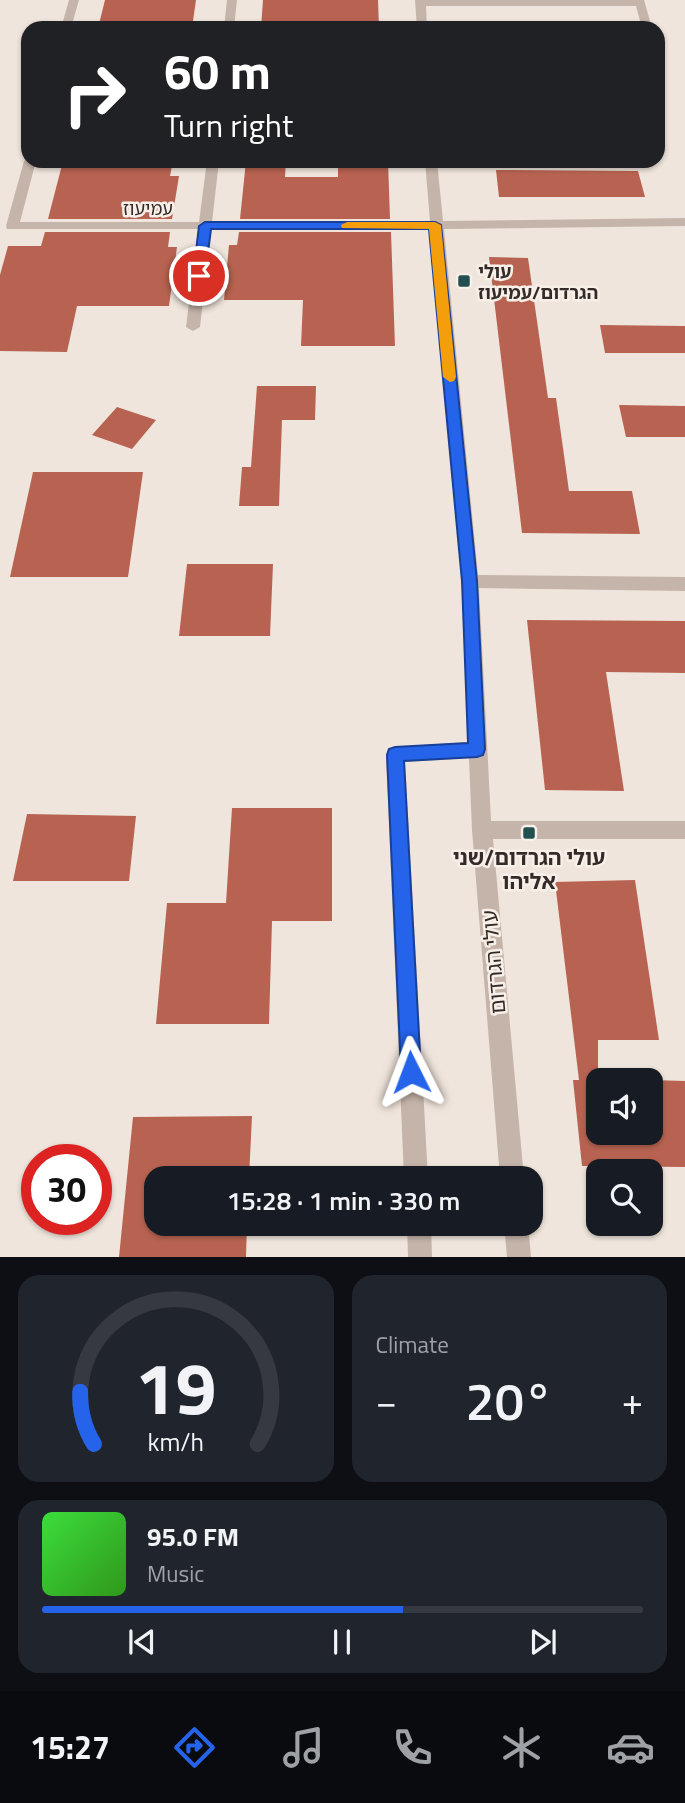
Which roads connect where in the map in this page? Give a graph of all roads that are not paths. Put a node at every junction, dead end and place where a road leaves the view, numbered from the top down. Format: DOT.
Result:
graph roads {
  1 [pos="74,0"];
  2 [pos="232,0"];
  3 [pos="420,1"];
  4 [pos="639,1"];
  5 [pos="68,21"];
  6 [pos="230,21"];
  7 [pos="421,21"];
  8 [pos="645,21"];
  9 [pos="28,168"];
  10 [pos="212,168"];
  11 [pos="431,168"];
  12 [pos="685,222"];
  13 [pos="435,225"];
  14 [pos="205,226"];
  15 [pos="193,327"];
  16 [pos="470,581"];
  17 [pos="685,584"];
  18 [pos="477,749"];
  19 [pos="482,830"];
  20 [pos="685,830"];
  21 [pos="415,1166"];
  22 [pos="511,1166"];
  23 [pos="419,1236"];
  24 [pos="517,1236"];
  25 [pos="420,1257"];
  26 [pos="519,1257"];
  1 -- 5 [label="street"];
  2 -- 6 [label="street"];
  3 -- 4 [label="street"];
  3 -- 7 [label="street"];
  4 -- 8 [label="street"];
  9 -- 14 [label="street, עמיעוז"];
  10 -- 14 [label="street"];
  11 -- 13 [label="street, עולי הגרדום"];
  12 -- 13 [label="street, עמיעוז"];
  13 -- 14 [label="street, עמיעוז"];
  13 -- 16 [label="street, עולי הגרדום"];
  14 -- 15 [label="street"];
  16 -- 17 [label="street"];
  16 -- 18 [label="street, עולי הגרדום"];
  18 -- 19 [label="street, עולי הגרדום"];
  18 -- 21 [label="street"];
  19 -- 20 [label="street"];
  19 -- 22 [label="street, עולי הגרדום"];
  23 -- 25 [label="street"];
  24 -- 26 [label="street"];
}
